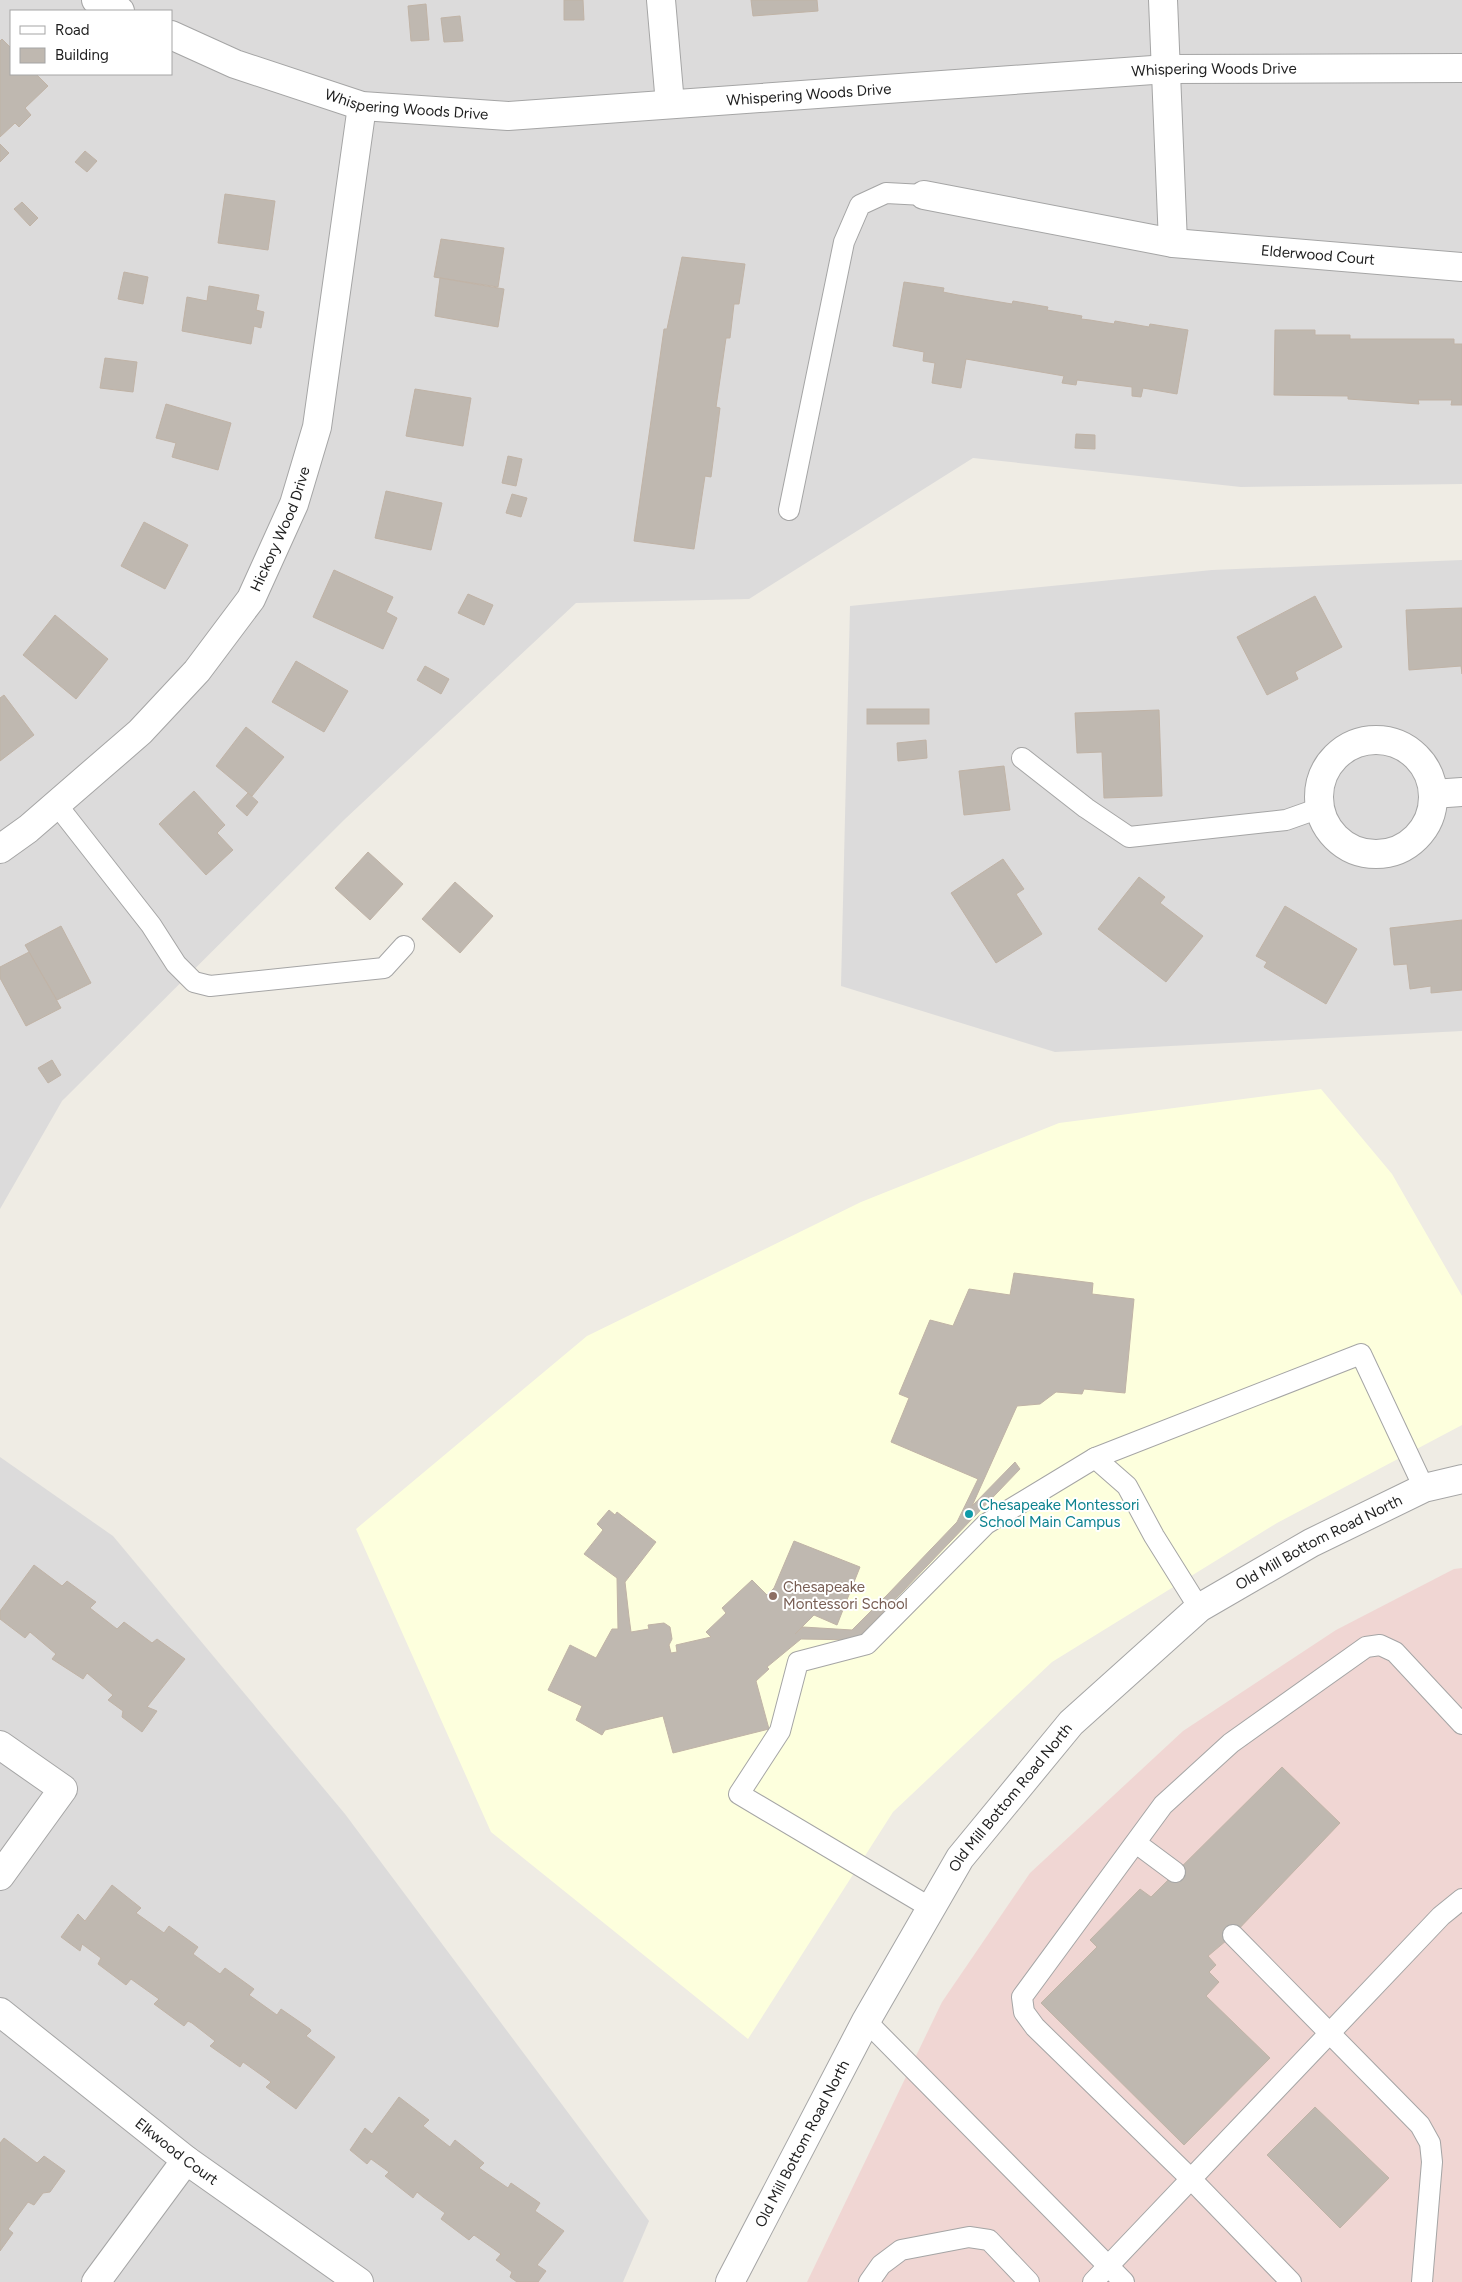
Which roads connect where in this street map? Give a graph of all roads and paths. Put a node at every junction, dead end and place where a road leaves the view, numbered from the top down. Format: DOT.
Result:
graph roads {
  1 [pos="96,0"];
  2 [pos="660,0"];
  3 [pos="1163,0"];
  4 [pos="118,10"];
  5 [pos="172,35"];
  6 [pos="1167,68"];
  7 [pos="1462,68"];
  8 [pos="670,104"];
  9 [pos="362,106"];
  10 [pos="924,195"];
  11 [pos="1173,243"];
  12 [pos="1462,267"];
  13 [pos="789,510"];
  14 [pos="1022,758"];
  15 [pos="1462,792"];
  16 [pos="1433,794"];
  17 [pos="57,804"];
  18 [pos="1320,808"];
  19 [pos="0,849"];
  20 [pos="404,946"];
  21 [pos="1095,1458"];
  22 [pos="1462,1479"];
  23 [pos="1424,1488"];
  24 [pos="1199,1608"];
  25 [pos="1462,1724"];
  26 [pos="0,1745"];
  27 [pos="1136,1842"];
  28 [pos="1175,1872"];
  29 [pos="0,1876"];
  30 [pos="1462,1899"];
  31 [pos="931,1908"];
  32 [pos="1233,1935"];
  33 [pos="0,2012"];
  34 [pos="866,2021"];
  35 [pos="1329,2034"];
  36 [pos="186,2160"];
  37 [pos="1190,2178"];
  38 [pos="1109,2266"];
  39 [pos="96,2282"];
  40 [pos="359,2282"];
  41 [pos="730,2282"];
  42 [pos="869,2282"];
  43 [pos="1029,2282"];
  44 [pos="1093,2282"];
  45 [pos="1124,2282"];
  46 [pos="1291,2282"];
  47 [pos="1422,2282"];
  1 -- 4 [label="street"];
  2 -- 8 [label="street"];
  3 -- 6 [label="street"];
  5 -- 9 [label="street, Whispering Woods Drive"];
  6 -- 7 [label="street, Whispering Woods Drive"];
  6 -- 8 [label="street, Whispering Woods Drive"];
  6 -- 11 [label="street"];
  8 -- 9 [label="street, Whispering Woods Drive"];
  9 -- 17 [label="street, Hickory Wood Drive"];
  10 -- 11 [label="street, Elderwood Court"];
  10 -- 13 [label="lane"];
  11 -- 12 [label="street, Elderwood Court"];
  14 -- 18 [label="lane"];
  15 -- 16 [label="street"];
  16 -- 18 [label="street"];
  16 -- 18 [label="street"];
  17 -- 19 [label="street, Hickory Wood Drive"];
  17 -- 20 [label="lane"];
  21 -- 23 [label="lane"];
  21 -- 24 [label="lane"];
  21 -- 31 [label="lane"];
  22 -- 23 [label="street, Old Mill Bottom Road North"];
  23 -- 24 [label="street, Old Mill Bottom Road North"];
  24 -- 31 [label="street, Old Mill Bottom Road North"];
  25 -- 27 [label="lane"];
  26 -- 29 [label="street"];
  27 -- 28 [label="lane"];
  27 -- 37 [label="lane"];
  30 -- 35 [label="lane"];
  31 -- 34 [label="street, Old Mill Bottom Road North"];
  32 -- 35 [label="lane"];
  33 -- 36 [label="street, Elkwood Court"];
  34 -- 38 [label="lane"];
  34 -- 41 [label="street, Old Mill Bottom Road North"];
  35 -- 37 [label="lane"];
  35 -- 47 [label="lane"];
  36 -- 39 [label="street"];
  36 -- 40 [label="street, Elkwood Court"];
  37 -- 38 [label="lane"];
  37 -- 46 [label="lane"];
  38 -- 44 [label="lane"];
  38 -- 45 [label="lane"];
  42 -- 43 [label="lane"];
}
